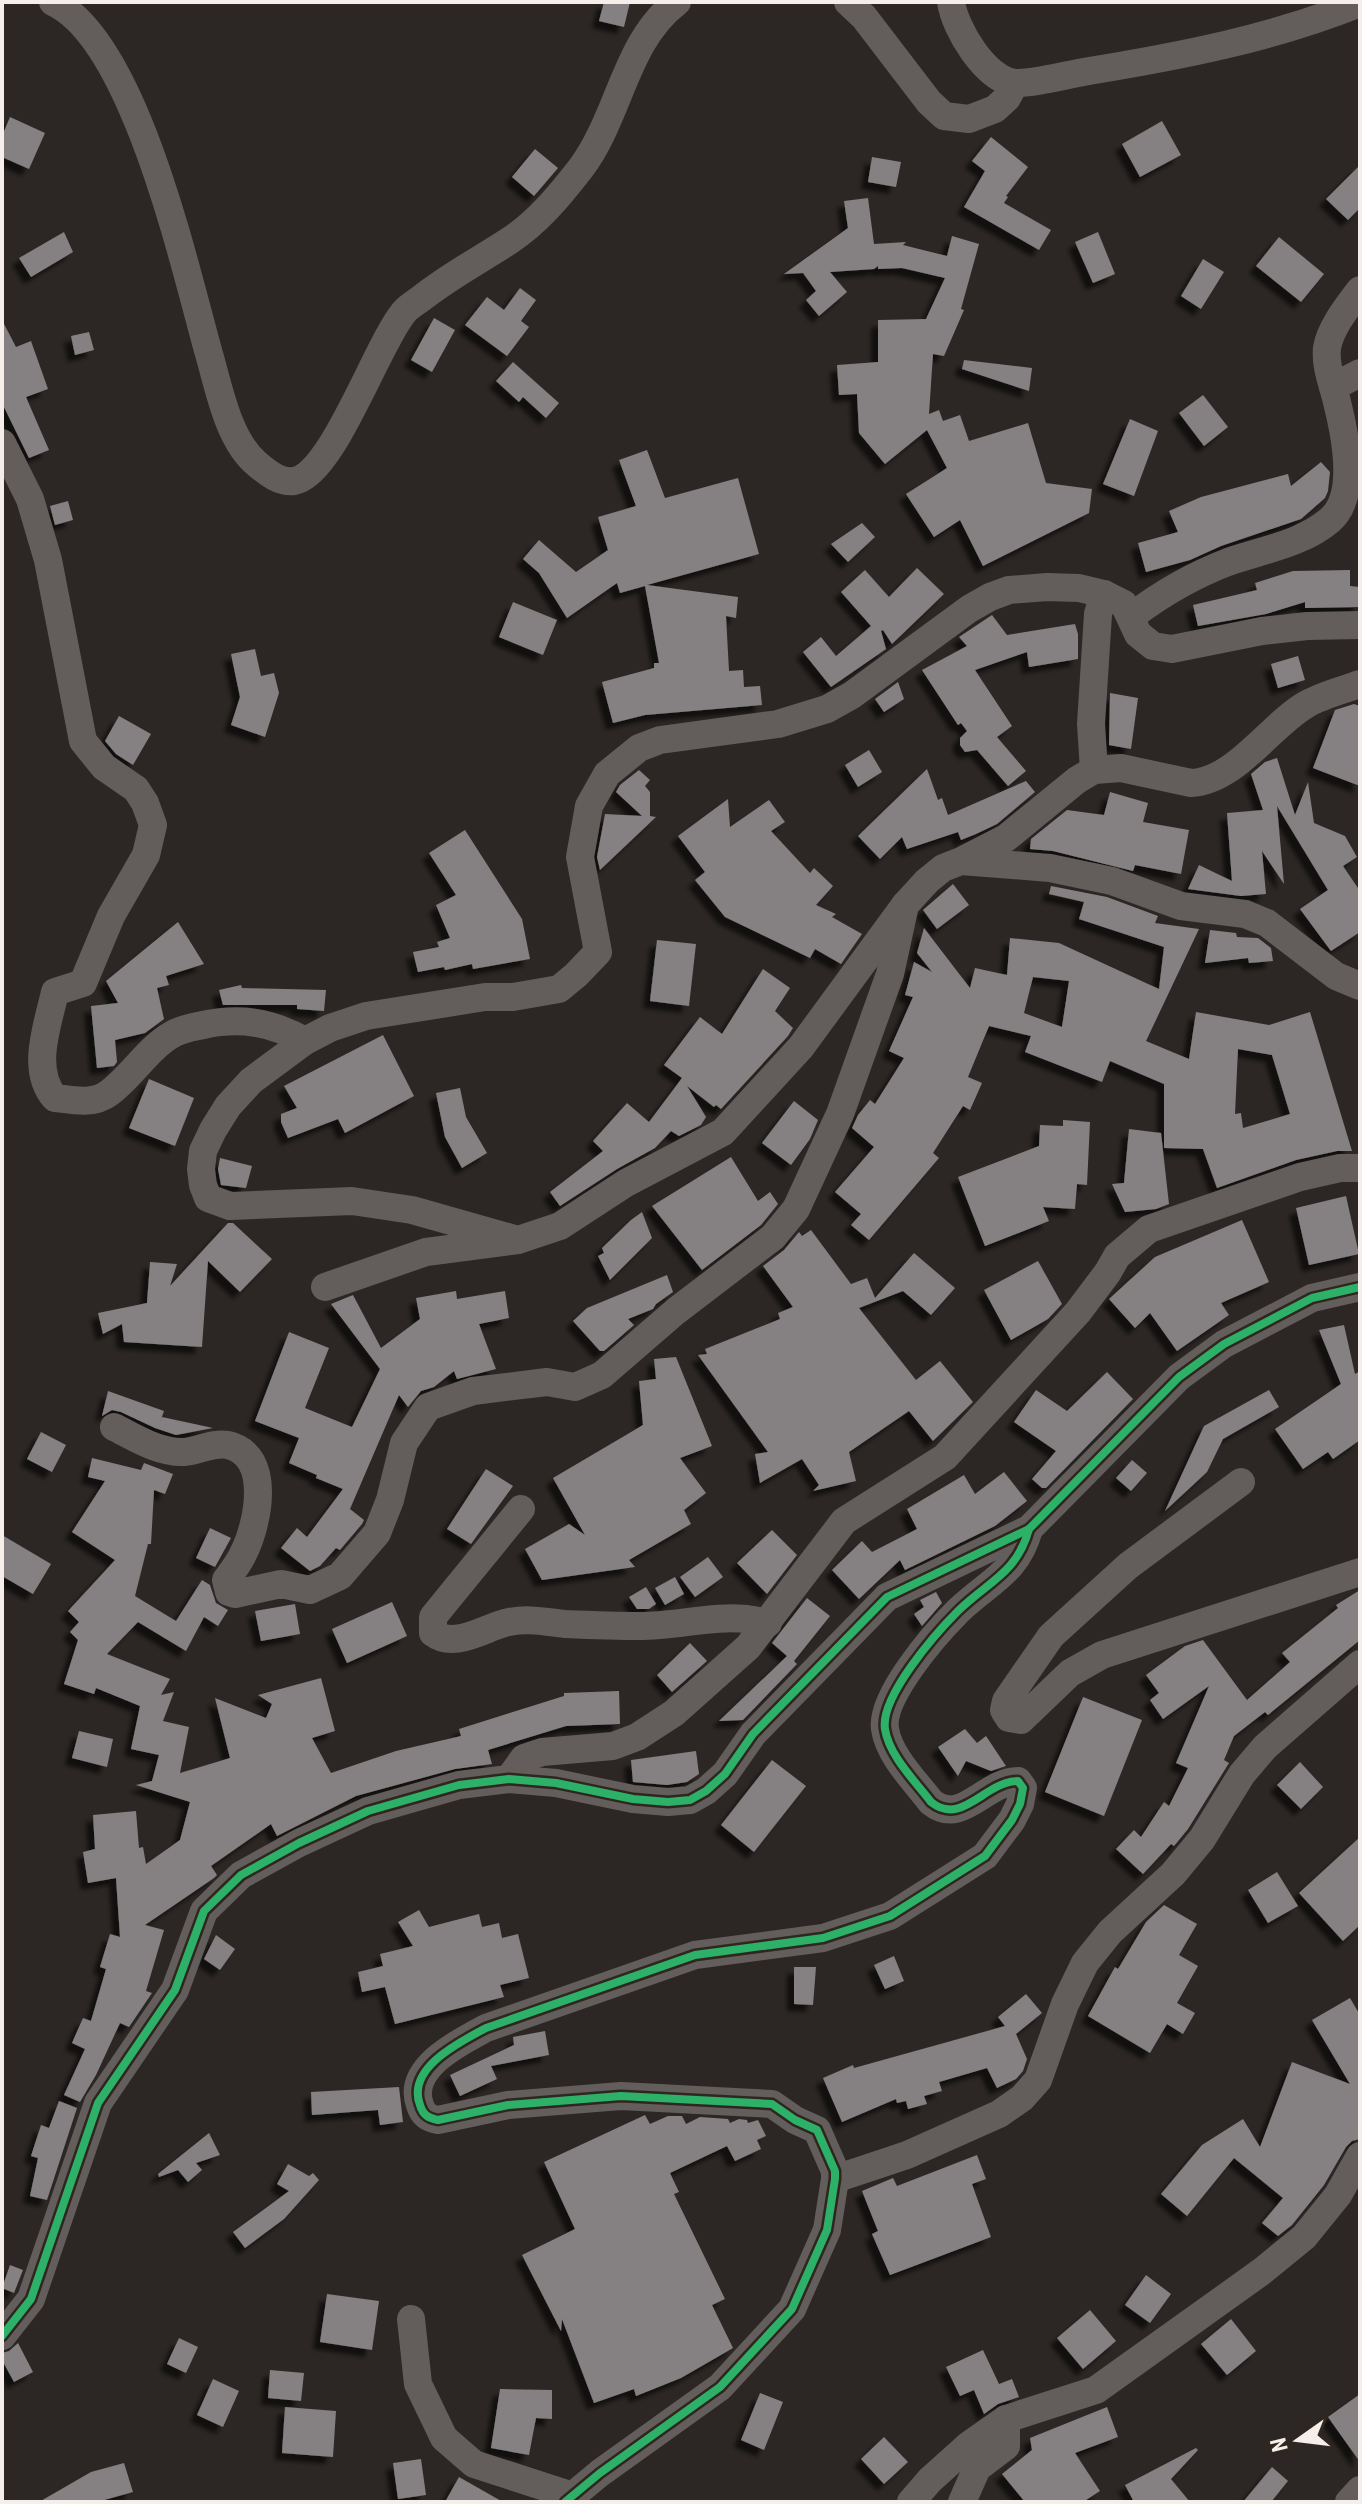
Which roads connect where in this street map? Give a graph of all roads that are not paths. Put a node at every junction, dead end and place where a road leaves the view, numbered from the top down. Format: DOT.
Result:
graph roads {
  1 [pos="53,2"];
  2 [pos="677,2"];
  3 [pos="848,2"];
  4 [pos="951,2"];
  5 [pos="1360,3"];
  6 [pos="1015,83"];
  7 [pos="1360,290"];
  8 [pos="1360,373"];
  9 [pos="1333,387"];
  10 [pos="2,443"];
  11 [pos="1104,594"];
  12 [pos="1132,616"];
  13 [pos="1360,625"];
  14 [pos="1360,684"];
  15 [pos="1094,770"];
  16 [pos="961,861"];
  17 [pos="905,905"];
  18 [pos="1360,986"];
  19 [pos="305,1041"];
  20 [pos="1360,1168"];
  21 [pos="518,1240"];
  22 [pos="325,1287"];
  23 [pos="1360,1287"];
  24 [pos="114,1427"];
  25 [pos="1241,1482"];
  26 [pos="521,1509"];
  27 [pos="1029,1529"];
  28 [pos="1360,1572"];
  29 [pos="768,1623"];
  30 [pos="1360,1664"];
  31 [pos="509,1779"];
  32 [pos="1360,2156"];
  33 [pos="835,2179"];
  34 [pos="411,2319"];
  35 [pos="2,2336"];
  36 [pos="1006,2419"];
  37 [pos="1360,2490"];
  38 [pos="569,2499"];
  39 [pos="911,2502"];
  40 [pos="962,2502"];
  41 [pos="1349,2502"];
  1 -- 2 [label="street"];
  3 -- 6 [label="street"];
  4 -- 6 [label="street"];
  5 -- 6 [label="street"];
  7 -- 9 [label="street"];
  8 -- 9 [label="street"];
  9 -- 12 [label="street"];
  10 -- 19 [label="street"];
  11 -- 12 [label="street"];
  11 -- 15 [label="street"];
  11 -- 19 [label="street"];
  12 -- 13 [label="street"];
  14 -- 15 [label="street"];
  15 -- 16 [label="street"];
  16 -- 17 [label="street"];
  16 -- 18 [label="street"];
  17 -- 21 [label="street"];
  17 -- 24 [label="street"];
  19 -- 21 [label="street"];
  20 -- 29 [label="street"];
  21 -- 22 [label="street"];
  23 -- 27 [label="street"];
  25 -- 28 [label="street"];
  26 -- 29 [label="street"];
  27 -- 31 [label="street"];
  27 -- 33 [label="street"];
  29 -- 31 [label="street"];
  30 -- 33 [label="street"];
  31 -- 35 [label="street"];
  32 -- 36 [label="street"];
  33 -- 38 [label="street"];
  34 -- 38 [label="street"];
  36 -- 39 [label="street"];
  36 -- 40 [label="street"];
  37 -- 41 [label="street"];
}
